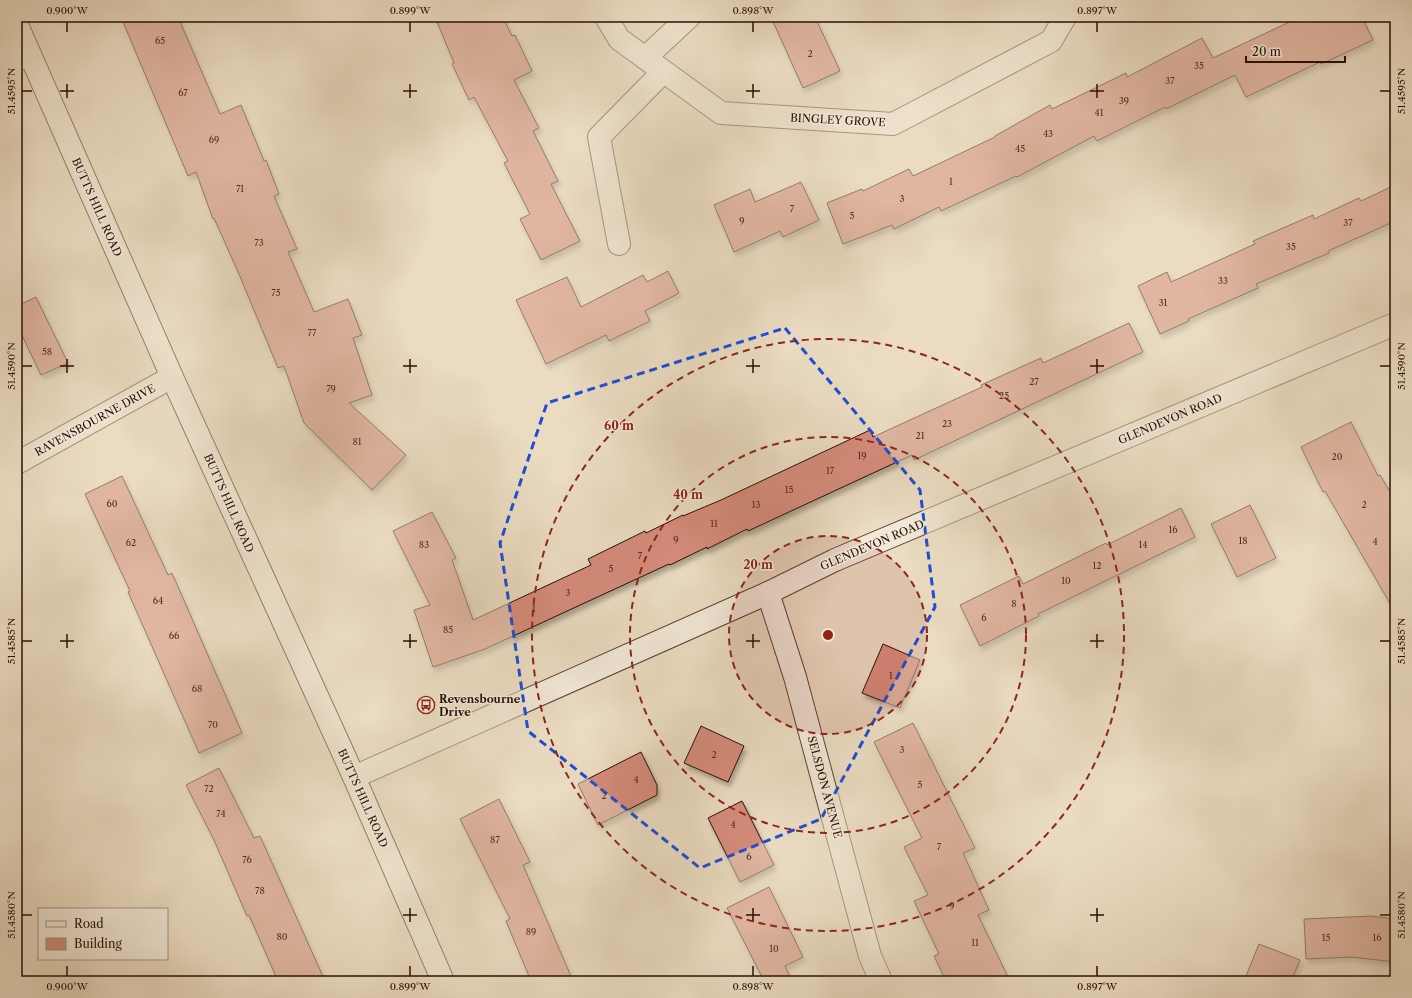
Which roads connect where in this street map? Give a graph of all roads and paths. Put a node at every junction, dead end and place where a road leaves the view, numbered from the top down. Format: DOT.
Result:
graph roads {
  1 [pos="606,17"];
  2 [pos="689,17"];
  3 [pos="1065,17"];
  4 [pos="17,25"];
  5 [pos="24,57"];
  6 [pos="645,58"];
  7 [pos="663,72"];
  8 [pos="619,244"];
  9 [pos="1395,325"];
  10 [pos="172,377"];
  11 [pos="17,463"];
  12 [pos="768,593"];
  13 [pos="354,778"];
  14 [pos="443,981"];
  15 [pos="881,981"];
  1 -- 6 [label="street, BINGLEY GROVE"];
  2 -- 6 [label="street"];
  3 -- 7 [label="street, BINGLEY GROVE"];
  4 -- 5 [label="street, BUTTS HILL ROAD"];
  5 -- 10 [label="street, BUTTS HILL ROAD"];
  6 -- 7 [label="street, BINGLEY GROVE"];
  7 -- 8 [label="street"];
  9 -- 12 [label="street, GLENDEVON ROAD"];
  10 -- 11 [label="street, RAVENSBOURNE DRIVE"];
  10 -- 13 [label="street, BUTTS HILL ROAD"];
  12 -- 13 [label="street, GLENDEVON ROAD"];
  12 -- 15 [label="street, SELSDON AVENUE"];
  13 -- 14 [label="street, BUTTS HILL ROAD"];
}
